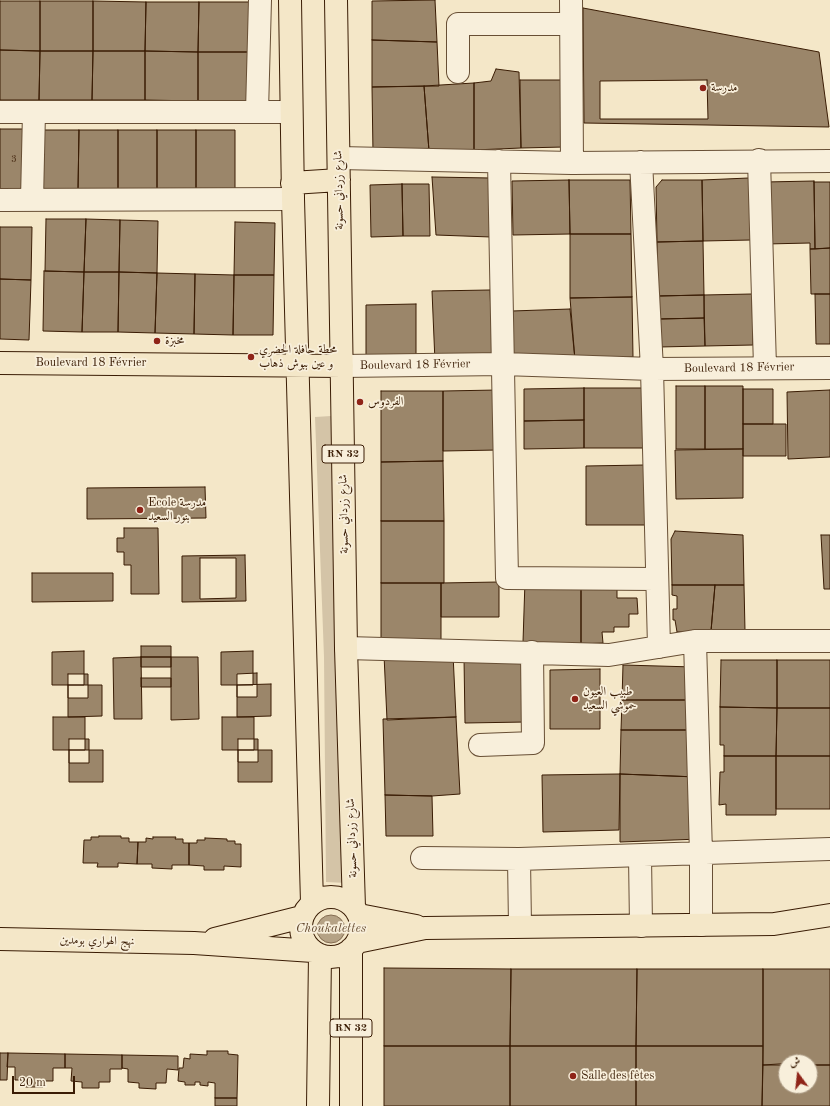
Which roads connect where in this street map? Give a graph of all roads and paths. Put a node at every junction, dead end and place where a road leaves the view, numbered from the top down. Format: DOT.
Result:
graph roads {
  1 [pos="260,0"];
  2 [pos="290,0"];
  3 [pos="336,0"];
  4 [pos="571,0"];
  5 [pos="572,24"];
  6 [pos="458,72"];
  7 [pos="0,112"];
  8 [pos="34,112"];
  9 [pos="257,112"];
  10 [pos="291,112"];
  11 [pos="339,158"];
  12 [pos="759,160"];
  13 [pos="499,161"];
  14 [pos="830,161"];
  15 [pos="641,162"];
  16 [pos="572,163"];
  17 [pos="339,180"];
  18 [pos="293,191"];
  19 [pos="0,200"];
  20 [pos="32,200"];
  21 [pos="0,363"];
  22 [pos="503,364"];
  23 [pos="298,365"];
  24 [pos="342,366"];
  25 [pos="765,367"];
  26 [pos="830,368"];
  27 [pos="652,369"];
  28 [pos="656,579"];
  29 [pos="695,641"];
  30 [pos="830,641"];
  31 [pos="660,647"];
  32 [pos="346,648"];
  33 [pos="532,652"];
  34 [pos="480,745"];
  35 [pos="830,849"];
  36 [pos="701,854"];
  37 [pos="640,856"];
  38 [pos="422,858"];
  39 [pos="519,859"];
  40 [pos="307,910"];
  41 [pos="356,911"];
  42 [pos="830,915"];
  43 [pos="701,925"];
  44 [pos="520,926"];
  45 [pos="641,926"];
  46 [pos="425,928"];
  47 [pos="0,939"];
  48 [pos="194,943"];
  49 [pos="354,945"];
  50 [pos="316,953"];
  51 [pos="318,1106"];
  52 [pos="351,1106"];
  1 -- 9 [label="street"];
  2 -- 10 [label="main road"];
  3 -- 11 [label="main road, شارع زرداني حسونة / RN 32"];
  4 -- 5 [label="street"];
  5 -- 6 [label="street"];
  5 -- 16 [label="street"];
  7 -- 8 [label="street"];
  8 -- 9 [label="street"];
  8 -- 20 [label="street"];
  9 -- 10 [label="street"];
  10 -- 18 [label="main road"];
  11 -- 13 [label="street"];
  11 -- 17 [label="main road, شارع زرداني حسونة / RN 32"];
  12 -- 14 [label="street"];
  12 -- 15 [label="street"];
  12 -- 25 [label="street"];
  13 -- 16 [label="street"];
  13 -- 22 [label="street"];
  15 -- 16 [label="street"];
  15 -- 27 [label="street"];
  17 -- 18 [label="main road"];
  17 -- 24 [label="main road, شارع زرداني حسونة / RN 32"];
  18 -- 20 [label="street"];
  18 -- 23 [label="main road"];
  19 -- 20 [label="street"];
  21 -- 23 [label="main road, Boulevard 18 Février"];
  22 -- 24 [label="street, Boulevard 18 Février"];
  22 -- 27 [label="street, Boulevard 18 Février"];
  22 -- 28 [label="street"];
  23 -- 24 [label="main road, Boulevard 18 Février"];
  23 -- 40 [label="main road"];
  24 -- 32 [label="main road, شارع زرداني حسونة / RN 32"];
  25 -- 26 [label="street, Boulevard 18 Février"];
  25 -- 27 [label="street, Boulevard 18 Février"];
  27 -- 28 [label="street"];
  28 -- 31 [label="street"];
  29 -- 30 [label="street"];
  29 -- 31 [label="street"];
  29 -- 36 [label="street"];
  31 -- 33 [label="street"];
  32 -- 33 [label="street"];
  32 -- 41 [label="main road, شارع زرداني حسونة / RN 32"];
  33 -- 34 [label="street"];
  35 -- 36 [label="street"];
  36 -- 37 [label="street"];
  36 -- 43 [label="street"];
  37 -- 39 [label="street"];
  37 -- 45 [label="street"];
  38 -- 39 [label="street"];
  39 -- 44 [label="street"];
  40 -- 41 [label="main road"];
  40 -- 48 [label="main road"];
  40 -- 50 [label="main road"];
  41 -- 46 [label="main road"];
  41 -- 49 [label="main road"];
  42 -- 43 [label="main road"];
  43 -- 45 [label="main road"];
  44 -- 45 [label="main road"];
  44 -- 46 [label="main road"];
  46 -- 49 [label="main road"];
  47 -- 48 [label="main road, نهج الهواري بومدين"];
  48 -- 50 [label="main road"];
  49 -- 50 [label="main road"];
  49 -- 52 [label="main road, RN 32"];
  50 -- 51 [label="main road, RN 32"];
}
